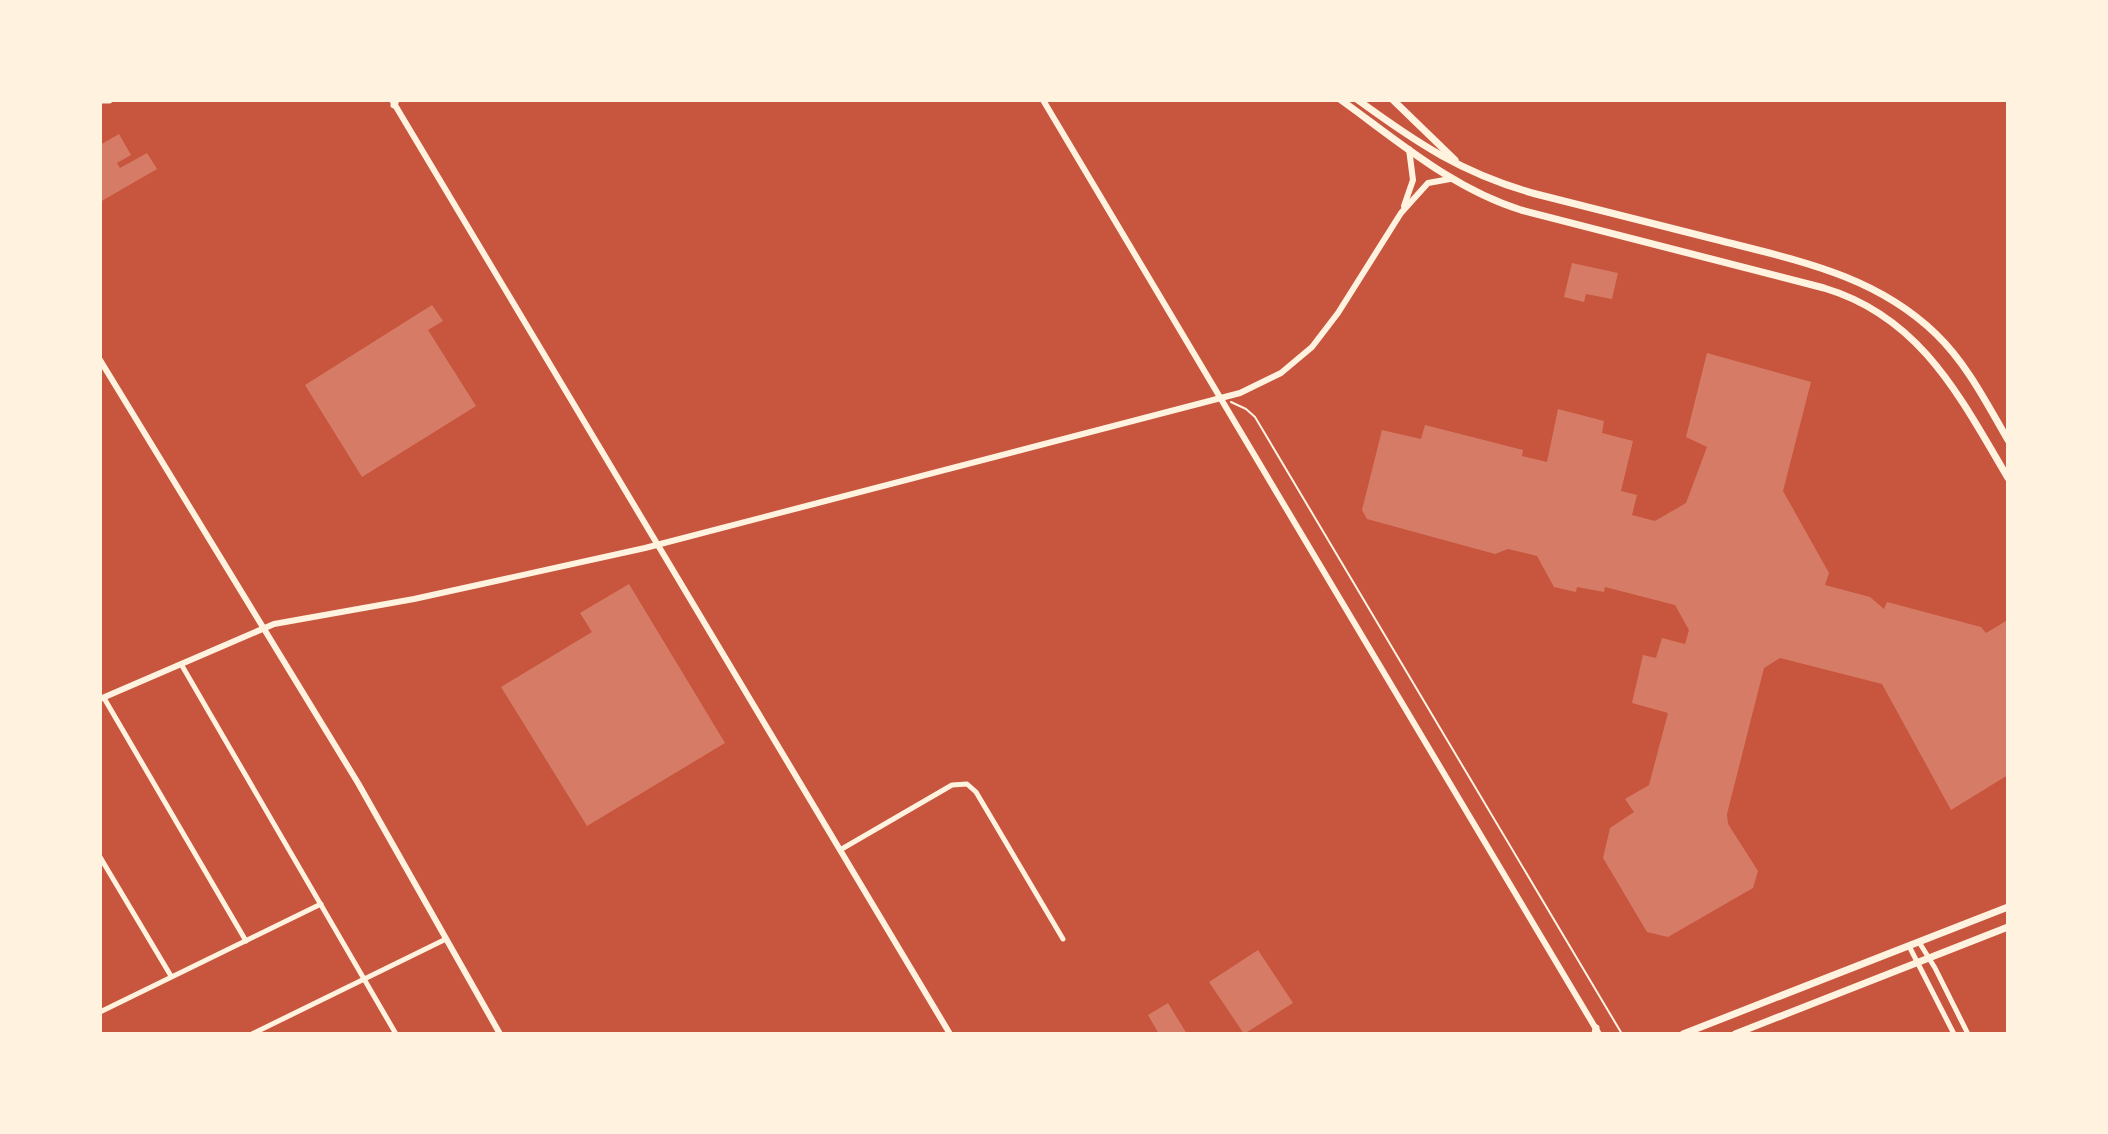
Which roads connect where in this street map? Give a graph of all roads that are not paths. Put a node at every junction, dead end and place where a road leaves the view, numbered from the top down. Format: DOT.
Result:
graph roads {
  1 [pos="100,100"];
  2 [pos="109,100"];
  3 [pos="1043,100"];
  4 [pos="1341,100"];
  5 [pos="1358,100"];
  6 [pos="1393,100"];
  7 [pos="394,102"];
  8 [pos="1409,149"];
  9 [pos="1462,167"];
  10 [pos="1450,179"];
  11 [pos="1401,213"];
  12 [pos="100,360"];
  13 [pos="1222,399"];
  14 [pos="2008,440"];
  15 [pos="2008,478"];
  16 [pos="658,545"];
  17 [pos="262,628"];
  18 [pos="181,664"];
  19 [pos="102,699"];
  20 [pos="840,850"];
  21 [pos="100,857"];
  22 [pos="321,904"];
  23 [pos="2008,907"];
  24 [pos="2008,927"];
  25 [pos="446,939"];
  26 [pos="1063,939"];
  27 [pos="246,941"];
  28 [pos="1919,942"];
  29 [pos="1909,946"];
  30 [pos="1929,958"];
  31 [pos="1917,963"];
  32 [pos="171,976"];
  33 [pos="365,979"];
  34 [pos="100,1012"];
  35 [pos="1597,1032"];
  36 [pos="252,1034"];
  37 [pos="396,1034"];
  38 [pos="500,1034"];
  39 [pos="950,1034"];
  40 [pos="1683,1034"];
  41 [pos="1735,1034"];
  42 [pos="1954,1034"];
  43 [pos="1968,1034"];
  1 -- 2 [label="main road"];
  3 -- 13 [label="street"];
  4 -- 8 [label="main road"];
  5 -- 9 [label="main road"];
  6 -- 9 [label="main road"];
  7 -- 16 [label="street"];
  8 -- 10 [label="main road"];
  8 -- 11 [label="street"];
  9 -- 14 [label="main road"];
  10 -- 11 [label="street"];
  10 -- 15 [label="main road"];
  11 -- 13 [label="street"];
  12 -- 17 [label="street"];
  13 -- 16 [label="street"];
  13 -- 35 [label="street"];
  16 -- 17 [label="street"];
  16 -- 20 [label="street"];
  17 -- 18 [label="street"];
  17 -- 25 [label="street"];
  18 -- 19 [label="street"];
  18 -- 22 [label="street"];
  19 -- 27 [label="street"];
  20 -- 26 [label="street"];
  20 -- 39 [label="street"];
  21 -- 32 [label="street"];
  22 -- 27 [label="street"];
  22 -- 33 [label="street"];
  23 -- 28 [label="main road"];
  24 -- 30 [label="main road"];
  25 -- 33 [label="street"];
  25 -- 38 [label="street"];
  27 -- 32 [label="street"];
  28 -- 29 [label="main road"];
  28 -- 30 [label="street"];
  29 -- 31 [label="street"];
  29 -- 40 [label="main road"];
  30 -- 31 [label="main road"];
  30 -- 43 [label="street"];
  31 -- 41 [label="main road"];
  31 -- 42 [label="street"];
  32 -- 34 [label="street"];
  33 -- 36 [label="street"];
  33 -- 37 [label="street"];
}
